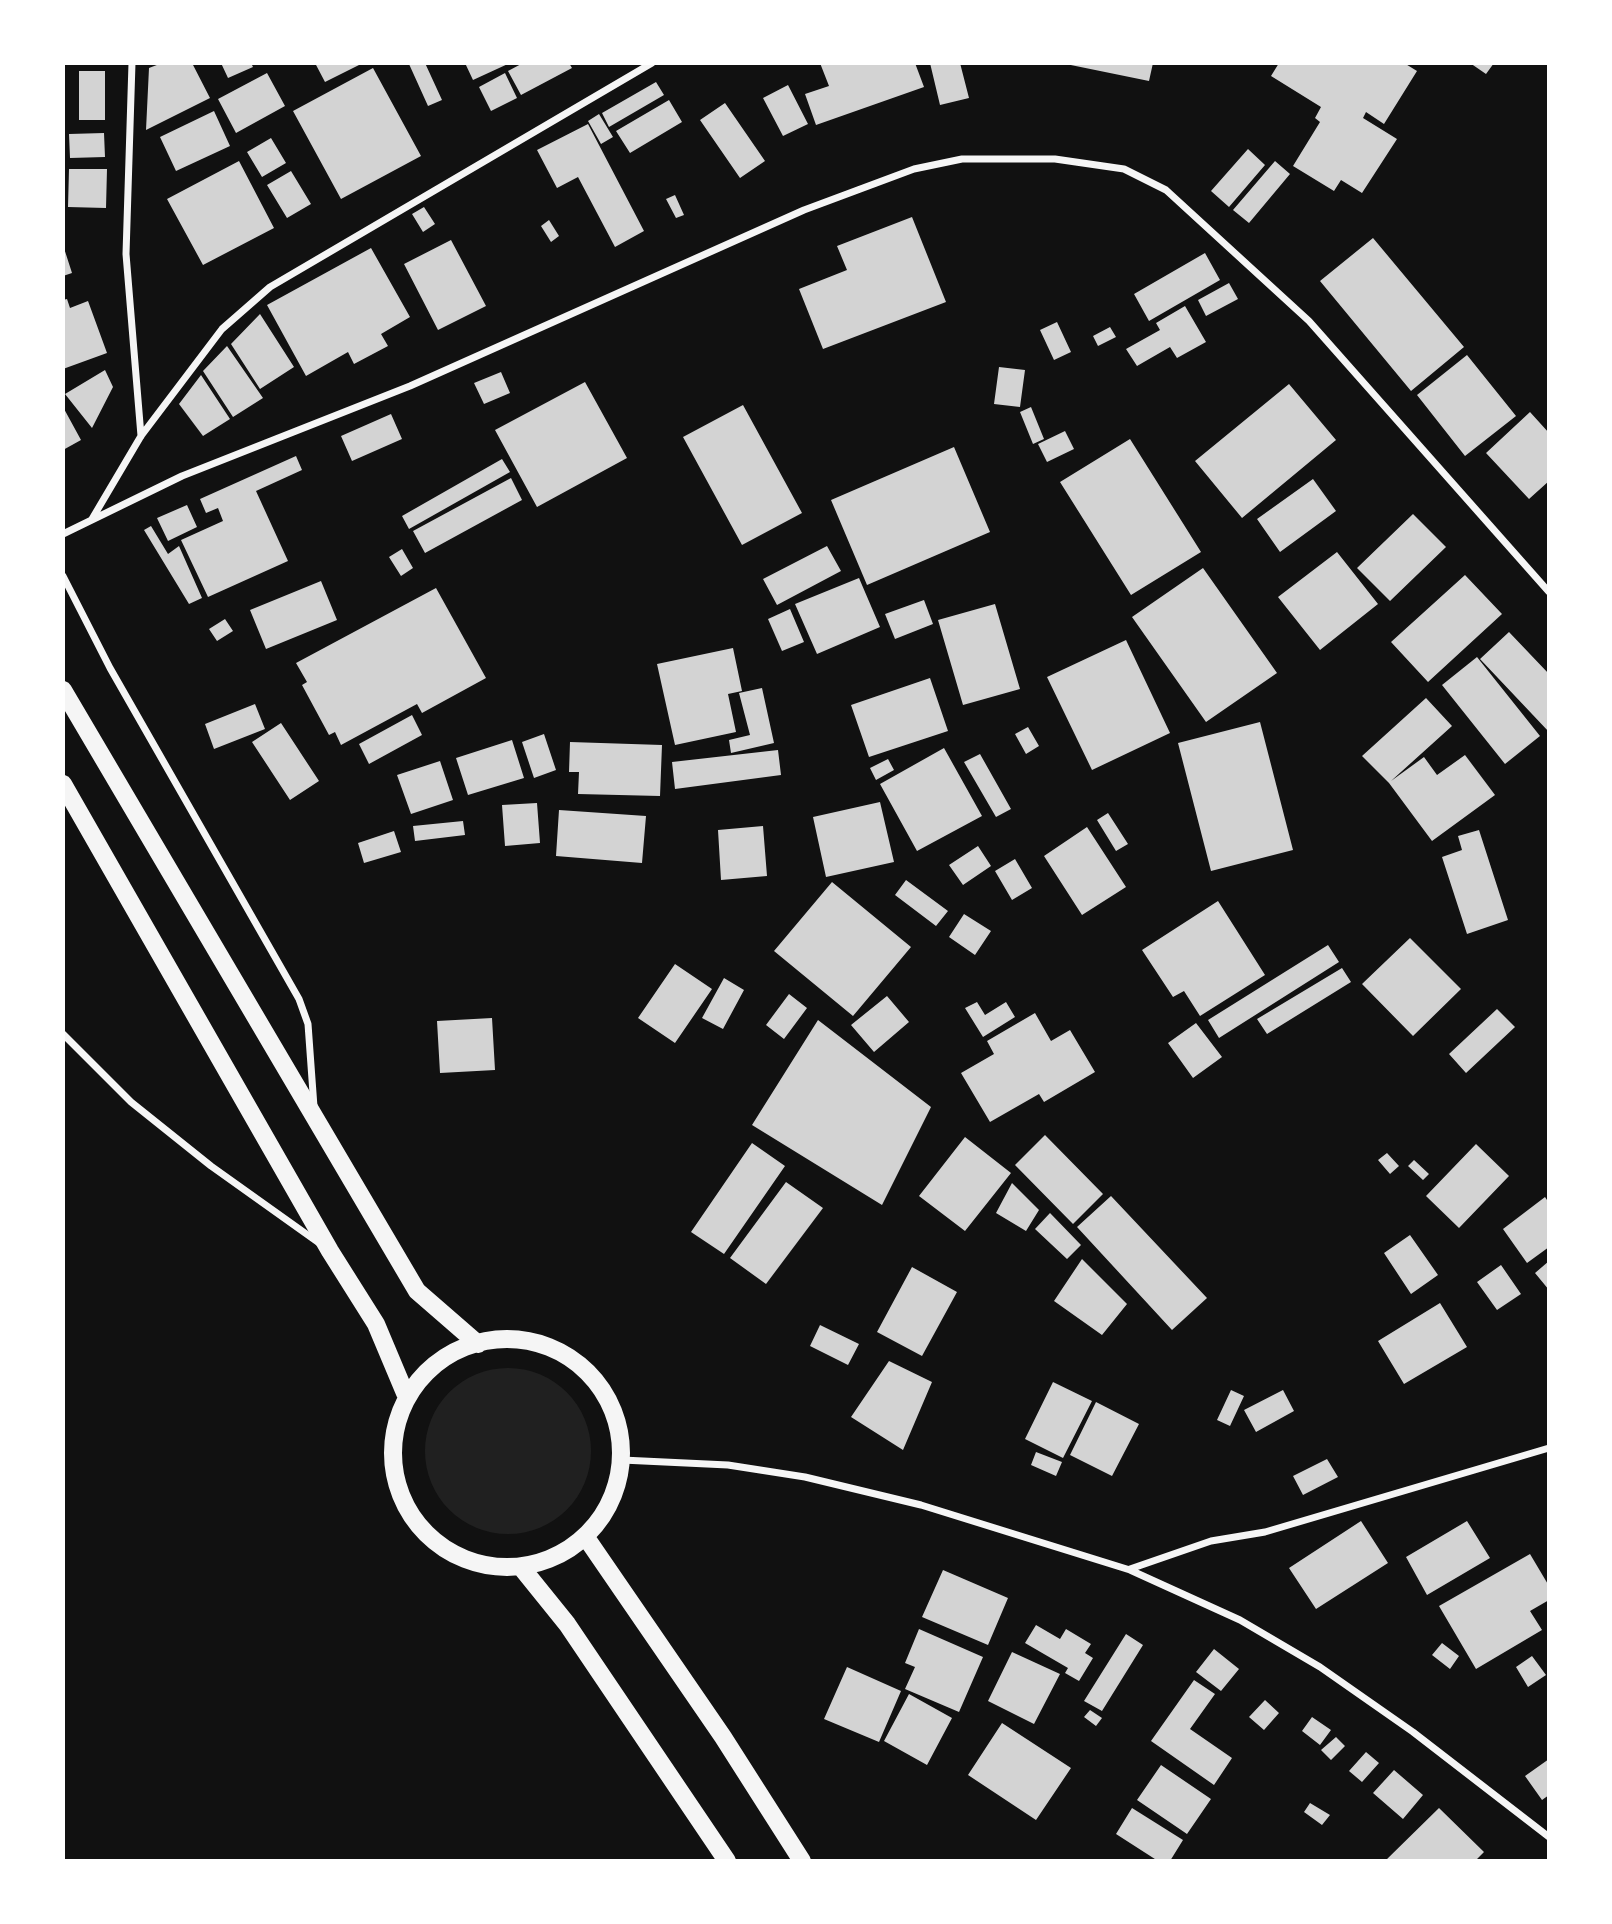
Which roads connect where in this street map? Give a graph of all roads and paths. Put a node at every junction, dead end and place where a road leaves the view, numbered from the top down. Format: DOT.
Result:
graph roads {
  1 [pos="132,63"];
  2 [pos="652,63"];
  3 [pos="141,436"];
  4 [pos="92,519"];
  5 [pos="63,534"];
  6 [pos="63,576"];
  7 [pos="1549,592"];
  8 [pos="63,690"];
  9 [pos="63,784"];
  10 [pos="63,1034"];
  11 [pos="315,1119"];
  12 [pos="330,1251"];
  13 [pos="478,1344"];
  14 [pos="405,1393"];
  15 [pos="1549,1448"];
  16 [pos="622,1460"];
  17 [pos="585,1536"];
  18 [pos="521,1567"];
  19 [pos="1130,1570"];
  20 [pos="1549,1836"];
  21 [pos="727,1861"];
  22 [pos="803,1861"];
  1 -- 3 [label="street"];
  2 -- 3 [label="street"];
  3 -- 4 [label="street"];
  4 -- 5 [label="street"];
  4 -- 7 [label="street"];
  6 -- 11 [label="street"];
  8 -- 11 [label="main road"];
  9 -- 12 [label="main road"];
  10 -- 12 [label="street"];
  11 -- 13 [label="main road"];
  12 -- 14 [label="main road"];
  13 -- 14 [label="main road"];
  13 -- 16 [label="main road"];
  14 -- 18 [label="main road"];
  15 -- 19 [label="street"];
  16 -- 17 [label="main road"];
  16 -- 19 [label="street"];
  17 -- 18 [label="main road"];
  17 -- 22 [label="main road"];
  18 -- 21 [label="main road"];
  19 -- 20 [label="street"];
}
